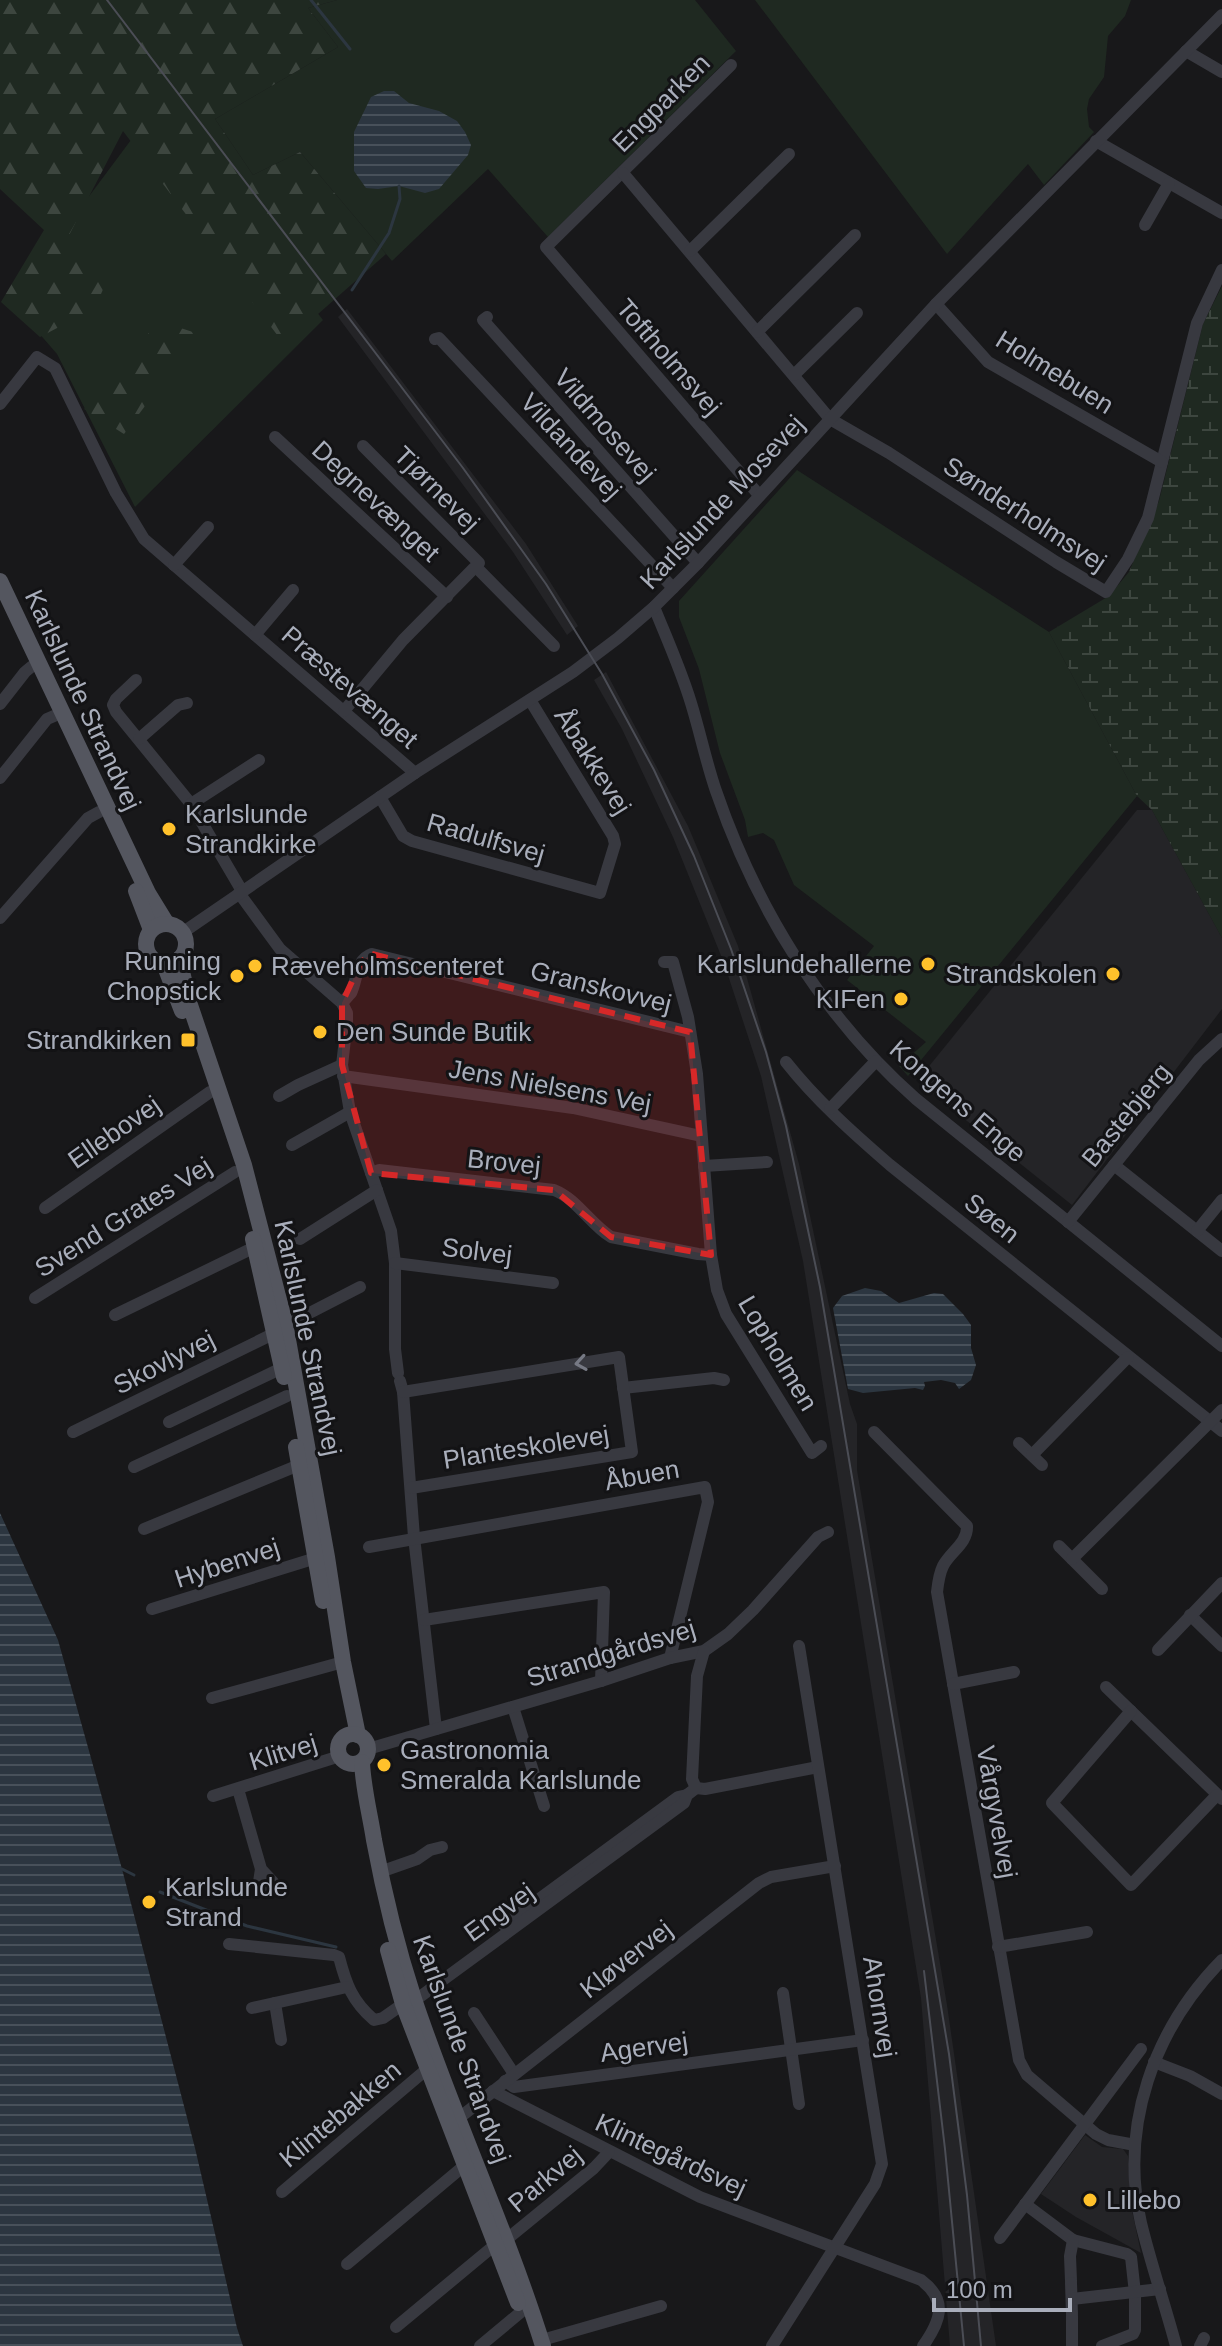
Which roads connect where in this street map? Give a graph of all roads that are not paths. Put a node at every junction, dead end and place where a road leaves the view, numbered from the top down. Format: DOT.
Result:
graph roads {
  1 [pos="1222,15"];
  2 [pos="1186,51"];
  3 [pos="731,65"];
  4 [pos="1222,72"];
  5 [pos="1096,141"];
  6 [pos="789,154"];
  7 [pos="623,173"];
  8 [pos="1169,183"];
  9 [pos="1222,213"];
  10 [pos="1145,225"];
  11 [pos="855,235"];
  12 [pos="546,247"];
  13 [pos="690,251"];
  14 [pos="1222,270"];
  15 [pos="936,304"];
  16 [pos="857,313"];
  17 [pos="487,317"];
  18 [pos="757,332"];
  19 [pos="435,339"];
  20 [pos="794,375"];
  21 [pos="0,404"];
  22 [pos="830,419"];
  23 [pos="275,437"];
  24 [pos="363,446"];
  25 [pos="1162,462"];
  26 [pos="759,495"];
  27 [pos="208,527"];
  28 [pos="698,563"];
  29 [pos="174,565"];
  30 [pos="478,565"];
  31 [pos="0,581"];
  32 [pos="673,588"];
  33 [pos="293,590"];
  34 [pos="447,597"];
  35 [pos="0,604"];
  36 [pos="654,607"];
  37 [pos="255,635"];
  38 [pos="554,646"];
  39 [pos="31,667"];
  40 [pos="136,680"];
  41 [pos="530,700"];
  42 [pos="187,703"];
  43 [pos="0,704"];
  44 [pos="344,711"];
  45 [pos="54,716"];
  46 [pos="139,739"];
  47 [pos="259,760"];
  48 [pos="415,773"];
  49 [pos="0,778"];
  50 [pos="380,797"];
  51 [pos="191,804"];
  52 [pos="99,812"];
  53 [pos="241,892"];
  54 [pos="600,893"];
  55 [pos="0,918"];
  56 [pos="167,929"];
  57 [pos="171,962"];
  58 [pos="664,962"];
  59 [pos="342,1003"];
  60 [pos="690,1032"];
  61 [pos="1222,1039"];
  62 [pos="876,1061"];
  63 [pos="786,1062"];
  64 [pos="342,1071"];
  65 [pos="210,1092"];
  66 [pos="279,1096"];
  67 [pos="830,1109"];
  68 [pos="350,1112"];
  69 [pos="701,1136"];
  70 [pos="292,1145"];
  71 [pos="767,1162"];
  72 [pos="1114,1165"];
  73 [pos="704,1166"];
  74 [pos="235,1172"];
  75 [pos="371,1173"];
  76 [pos="377,1190"];
  77 [pos="1222,1200"];
  78 [pos="45,1208"];
  79 [pos="1068,1222"];
  80 [pos="1197,1231"];
  81 [pos="300,1239"];
  82 [pos="255,1247"];
  83 [pos="1222,1251"];
  84 [pos="711,1255"];
  85 [pos="395,1263"];
  86 [pos="553,1283"];
  87 [pos="360,1287"];
  88 [pos="35,1298"];
  89 [pos="115,1315"];
  90 [pos="280,1328"];
  91 [pos="1222,1346"];
  92 [pos="1128,1357"];
  93 [pos="282,1368"];
  94 [pos="724,1380"];
  95 [pos="401,1382"];
  96 [pos="623,1388"];
  97 [pos="287,1396"];
  98 [pos="1222,1410"];
  99 [pos="1211,1421"];
  100 [pos="169,1422"];
  101 [pos="1222,1431"];
  102 [pos="73,1432"];
  103 [pos="874,1432"];
  104 [pos="1019,1443"];
  105 [pos="821,1446"];
  106 [pos="1032,1455"];
  107 [pos="299,1465"];
  108 [pos="1042,1465"];
  109 [pos="134,1467"];
  110 [pos="411,1488"];
  111 [pos="144,1529"];
  112 [pos="828,1532"];
  113 [pos="414,1537"];
  114 [pos="1059,1546"];
  115 [pos="369,1547"];
  116 [pos="316,1558"];
  117 [pos="1072,1559"];
  118 [pos="1222,1583"];
  119 [pos="1102,1589"];
  120 [pos="152,1609"];
  121 [pos="1190,1615"];
  122 [pos="424,1620"];
  123 [pos="799,1646"];
  124 [pos="1222,1646"];
  125 [pos="1158,1650"];
  126 [pos="704,1651"];
  127 [pos="670,1658"];
  128 [pos="338,1662"];
  129 [pos="1014,1672"];
  130 [pos="601,1681"];
  131 [pos="953,1684"];
  132 [pos="1106,1687"];
  133 [pos="212,1698"];
  134 [pos="513,1707"];
  135 [pos="1131,1711"];
  136 [pos="436,1729"];
  137 [pos="354,1750"];
  138 [pos="818,1767"];
  139 [pos="238,1789"];
  140 [pos="691,1792"];
  141 [pos="213,1796"];
  142 [pos="1220,1797"];
  143 [pos="544,1806"];
  144 [pos="442,1847"];
  145 [pos="835,1866"];
  146 [pos="261,1869"];
  147 [pos="380,1872"];
  148 [pos="1087,1932"];
  149 [pos="229,1944"];
  150 [pos="998,1947"];
  151 [pos="1222,1960"];
  152 [pos="347,1987"];
  153 [pos="783,1993"];
  154 [pos="408,2001"];
  155 [pos="275,2003"];
  156 [pos="252,2008"];
  157 [pos="474,2013"];
  158 [pos="281,2040"];
  159 [pos="863,2040"];
  160 [pos="1141,2049"];
  161 [pos="790,2050"];
  162 [pos="1154,2062"];
  163 [pos="427,2069"];
  164 [pos="510,2077"];
  165 [pos="493,2091"];
  166 [pos="1222,2094"];
  167 [pos="799,2104"];
  168 [pos="459,2118"];
  169 [pos="1084,2124"];
  170 [pos="1135,2145"];
  171 [pos="609,2152"];
  172 [pos="465,2165"];
  173 [pos="282,2192"];
  174 [pos="1025,2204"];
  175 [pos="1000,2238"];
  176 [pos="1073,2240"];
  177 [pos="501,2242"];
  178 [pos="834,2249"];
  179 [pos="347,2264"];
  180 [pos="1160,2289"];
  181 [pos="1135,2293"];
  182 [pos="1072,2299"];
  183 [pos="661,2306"];
  184 [pos="521,2312"];
  185 [pos="396,2327"];
  186 [pos="539,2344"];
  187 [pos="1173,2345"];
  188 [pos="480,2346"];
  189 [pos="772,2346"];
  190 [pos="923,2346"];
  191 [pos="1072,2346"];
  192 [pos="1102,2346"];
  1 -- 2 [label="street, Karlslunde Mosevej"];
  2 -- 4 [label="street"];
  2 -- 5 [label="street, Karlslunde Mosevej"];
  3 -- 7 [label="street, Engparken"];
  5 -- 8 [label="street"];
  5 -- 15 [label="street, Karlslunde Mosevej"];
  6 -- 13 [label="street"];
  7 -- 12 [label="street, Engparken"];
  7 -- 13 [label="street, Engparken"];
  8 -- 9 [label="street"];
  8 -- 10 [label="street"];
  11 -- 18 [label="street"];
  12 -- 26 [label="street, Toftholmsvej"];
  13 -- 18 [label="street, Engparken"];
  14 -- 25 [label="street, Sønderholmsvej"];
  15 -- 22 [label="street, Karlslunde Mosevej"];
  15 -- 25 [label="street, Holmebuen"];
  16 -- 20 [label="street"];
  17 -- 28 [label="street, Vildmosevej"];
  18 -- 20 [label="street, Engparken"];
  19 -- 32 [label="street, Vildandevej"];
  20 -- 22 [label="street, Engparken"];
  21 -- 29 [label="street, Præstevænget"];
  22 -- 25 [label="street, Sønderholmsvej"];
  22 -- 26 [label="street, Karlslunde Mosevej"];
  23 -- 34 [label="street, Degnevænget"];
  24 -- 30 [label="street, Tjørnevej"];
  26 -- 28 [label="street, Karlslunde Mosevej"];
  27 -- 29 [label="street"];
  28 -- 32 [label="street, Karlslunde Mosevej"];
  29 -- 37 [label="street, Præstevænget"];
  30 -- 34 [label="street"];
  30 -- 38 [label="street, Tjørnevej"];
  31 -- 56 [label="main road, Karlslunde Strandvej"];
  32 -- 36 [label="street, Karlslunde Mosevej"];
  33 -- 37 [label="street, Præstevænget"];
  34 -- 44 [label="street"];
  35 -- 39 [label="main road, Karlslunde Strandvej"];
  36 -- 41 [label="street, Karlslunde Mosevej"];
  36 -- 62 [label="street, Kongens Enge"];
  37 -- 44 [label="street, Præstevænget"];
  39 -- 43 [label="street"];
  39 -- 45 [label="main road, Karlslunde Strandvej"];
  40 -- 46 [label="street"];
  41 -- 48 [label="street, Karlslunde Mosevej"];
  41 -- 54 [label="street, Åbakkevej"];
  42 -- 46 [label="street"];
  44 -- 48 [label="street, Præstevænget"];
  45 -- 49 [label="street"];
  45 -- 52 [label="main road, Karlslunde Strandvej"];
  46 -- 51 [label="street"];
  47 -- 51 [label="street"];
  48 -- 50 [label="street, Karlslunde Mosevej"];
  50 -- 53 [label="street, Karlslunde Mosevej"];
  50 -- 54 [label="street, Radulfsvej"];
  51 -- 53 [label="street"];
  52 -- 55 [label="street"];
  52 -- 56 [label="main road, Karlslunde Strandvej"];
  53 -- 56 [label="street, Karlslunde Mosevej"];
  53 -- 59 [label="street"];
  56 -- 57 [label="main road"];
  56 -- 57 [label="main road"];
  57 -- 65 [label="main road, Karlslunde Strandvej"];
  57 -- 90 [label="main road, Karlslunde Strandvej"];
  58 -- 60 [label="street, Lopholmen"];
  59 -- 60 [label="street, Granskovvej"];
  59 -- 64 [label="street"];
  60 -- 69 [label="street, Lopholmen"];
  61 -- 72 [label="street, Bastebjerg"];
  62 -- 67 [label="street"];
  62 -- 79 [label="street, Kongens Enge"];
  63 -- 67 [label="street, Søen"];
  64 -- 66 [label="street"];
  64 -- 68 [label="street"];
  64 -- 69 [label="street, Jens Nielsens Vej"];
  65 -- 74 [label="main road, Karlslunde Strandvej"];
  65 -- 78 [label="street, Ellebovej"];
  67 -- 92 [label="street, Søen"];
  68 -- 70 [label="street"];
  68 -- 75 [label="street"];
  69 -- 73 [label="street, Lopholmen"];
  71 -- 73 [label="street"];
  72 -- 79 [label="street, Bastebjerg"];
  72 -- 80 [label="street"];
  73 -- 84 [label="street, Lopholmen"];
  74 -- 82 [label="main road, Karlslunde Strandvej"];
  74 -- 88 [label="street, Svend Grates Vej"];
  75 -- 76 [label="street"];
  75 -- 84 [label="street, Brovej"];
  76 -- 81 [label="street"];
  76 -- 85 [label="street"];
  77 -- 80 [label="street"];
  79 -- 91 [label="street, Kongens Enge"];
  80 -- 83 [label="street"];
  82 -- 89 [label="street"];
  82 -- 90 [label="main road, Karlslunde Strandvej"];
  84 -- 105 [label="street, Lopholmen"];
  85 -- 86 [label="street, Solvej"];
  85 -- 95 [label="street"];
  87 -- 90 [label="street, Skovlyvej"];
  90 -- 93 [label="main road, Karlslunde Strandvej"];
  90 -- 102 [label="street, Skovlyvej"];
  90 -- 128 [label="main road, Karlslunde Strandvej"];
  92 -- 99 [label="street, Søen"];
  92 -- 106 [label="street"];
  93 -- 97 [label="main road, Karlslunde Strandvej"];
  93 -- 100 [label="street"];
  94 -- 96 [label="street, Planteskolevej"];
  96 -- 95 [label="street, Planteskolevej, one-way"];
  95 -- 110 [label="street"];
  96 -- 110 [label="street, Planteskolevej"];
  97 -- 107 [label="main road, Karlslunde Strandvej"];
  97 -- 109 [label="street, Karlslunde Strandvej"];
  98 -- 99 [label="street"];
  99 -- 101 [label="street, Søen"];
  99 -- 117 [label="street"];
  103 -- 131 [label="street, Vårgyvelvej"];
  104 -- 106 [label="street"];
  106 -- 108 [label="street"];
  107 -- 111 [label="street"];
  107 -- 116 [label="main road, Karlslunde Strandvej"];
  110 -- 113 [label="street"];
  112 -- 126 [label="street, Strandgårdsvej"];
  113 -- 115 [label="street"];
  113 -- 122 [label="street"];
  113 -- 127 [label="street, Åbuen"];
  114 -- 117 [label="street"];
  116 -- 120 [label="street, Hybenvej"];
  116 -- 128 [label="main road, Karlslunde Strandvej"];
  117 -- 119 [label="street"];
  118 -- 121 [label="street"];
  121 -- 124 [label="street"];
  121 -- 125 [label="street"];
  122 -- 130 [label="street"];
  122 -- 136 [label="street"];
  123 -- 138 [label="street, Ahornvej"];
  126 -- 127 [label="street, Strandgårdsvej"];
  126 -- 140 [label="street"];
  127 -- 130 [label="street, Strandgårdsvej"];
  128 -- 133 [label="street"];
  128 -- 137 [label="main road, Karlslunde Strandvej"];
  129 -- 131 [label="street"];
  130 -- 134 [label="street, Strandgårdsvej"];
  131 -- 150 [label="street, Vårgyvelvej"];
  132 -- 135 [label="street"];
  134 -- 136 [label="street, Strandgårdsvej"];
  134 -- 143 [label="street"];
  135 -- 142 [label="street"];
  135 -- 142 [label="street"];
  136 -- 137 [label="street, Strandgårdsvej"];
  137 -- 139 [label="street, Klitvej"];
  137 -- 147 [label="main road, Karlslunde Strandvej"];
  137 -- 154 [label="main road, Karlslunde Strandvej"];
  138 -- 140 [label="street"];
  138 -- 145 [label="street, Ahornvej"];
  139 -- 141 [label="street, Klitvej"];
  139 -- 146 [label="street, Klitvej"];
  140 -- 154 [label="street, Engvej"];
  144 -- 147 [label="street"];
  145 -- 159 [label="street, Ahornvej"];
  145 -- 164 [label="street, Kløvervej"];
  147 -- 154 [label="main road, Karlslunde Strandvej"];
  148 -- 150 [label="street"];
  149 -- 152 [label="street"];
  150 -- 169 [label="street, Vårgyvelvej"];
  151 -- 162 [label="street"];
  152 -- 154 [label="street, Engvej"];
  152 -- 155 [label="street"];
  153 -- 161 [label="street"];
  154 -- 163 [label="main road, Karlslunde Strandvej"];
  154 -- 168 [label="main road, Karlslunde Strandvej"];
  155 -- 156 [label="street"];
  155 -- 158 [label="street"];
  157 -- 164 [label="street"];
  159 -- 161 [label="street, Agervej"];
  159 -- 178 [label="street, Ahornvej"];
  160 -- 169 [label="street"];
  161 -- 164 [label="street, Agervej"];
  161 -- 167 [label="street"];
  162 -- 166 [label="street"];
  162 -- 170 [label="street"];
  163 -- 172 [label="main road, Karlslunde Strandvej"];
  163 -- 173 [label="street, Klintebakken"];
  164 -- 165 [label="street, Kløvervej"];
  165 -- 168 [label="street, Kløvervej"];
  165 -- 171 [label="street, Klintegårdsvej"];
  168 -- 177 [label="main road, Karlslunde Strandvej"];
  169 -- 170 [label="street, Vårgyvelvej"];
  169 -- 174 [label="street"];
  170 -- 180 [label="street"];
  171 -- 177 [label="street, Parkvej"];
  171 -- 178 [label="street, Klintegårdsvej"];
  172 -- 177 [label="main road, Karlslunde Strandvej"];
  172 -- 179 [label="street, Karlslunde Strandvej"];
  174 -- 175 [label="street"];
  174 -- 176 [label="street"];
  176 -- 181 [label="street"];
  176 -- 182 [label="street"];
  177 -- 184 [label="main road, Karlslunde Strandvej"];
  177 -- 185 [label="street, Parkvej"];
  177 -- 186 [label="main road, Karlslunde Strandvej"];
  178 -- 189 [label="street, Ahornvej"];
  178 -- 190 [label="street, Klintegårdsvej"];
  180 -- 181 [label="street"];
  180 -- 187 [label="street"];
  181 -- 182 [label="street"];
  181 -- 192 [label="street"];
  182 -- 191 [label="street"];
  183 -- 186 [label="street"];
  184 -- 186 [label="main road, Karlslunde Strandvej"];
  184 -- 188 [label="street"];
}
